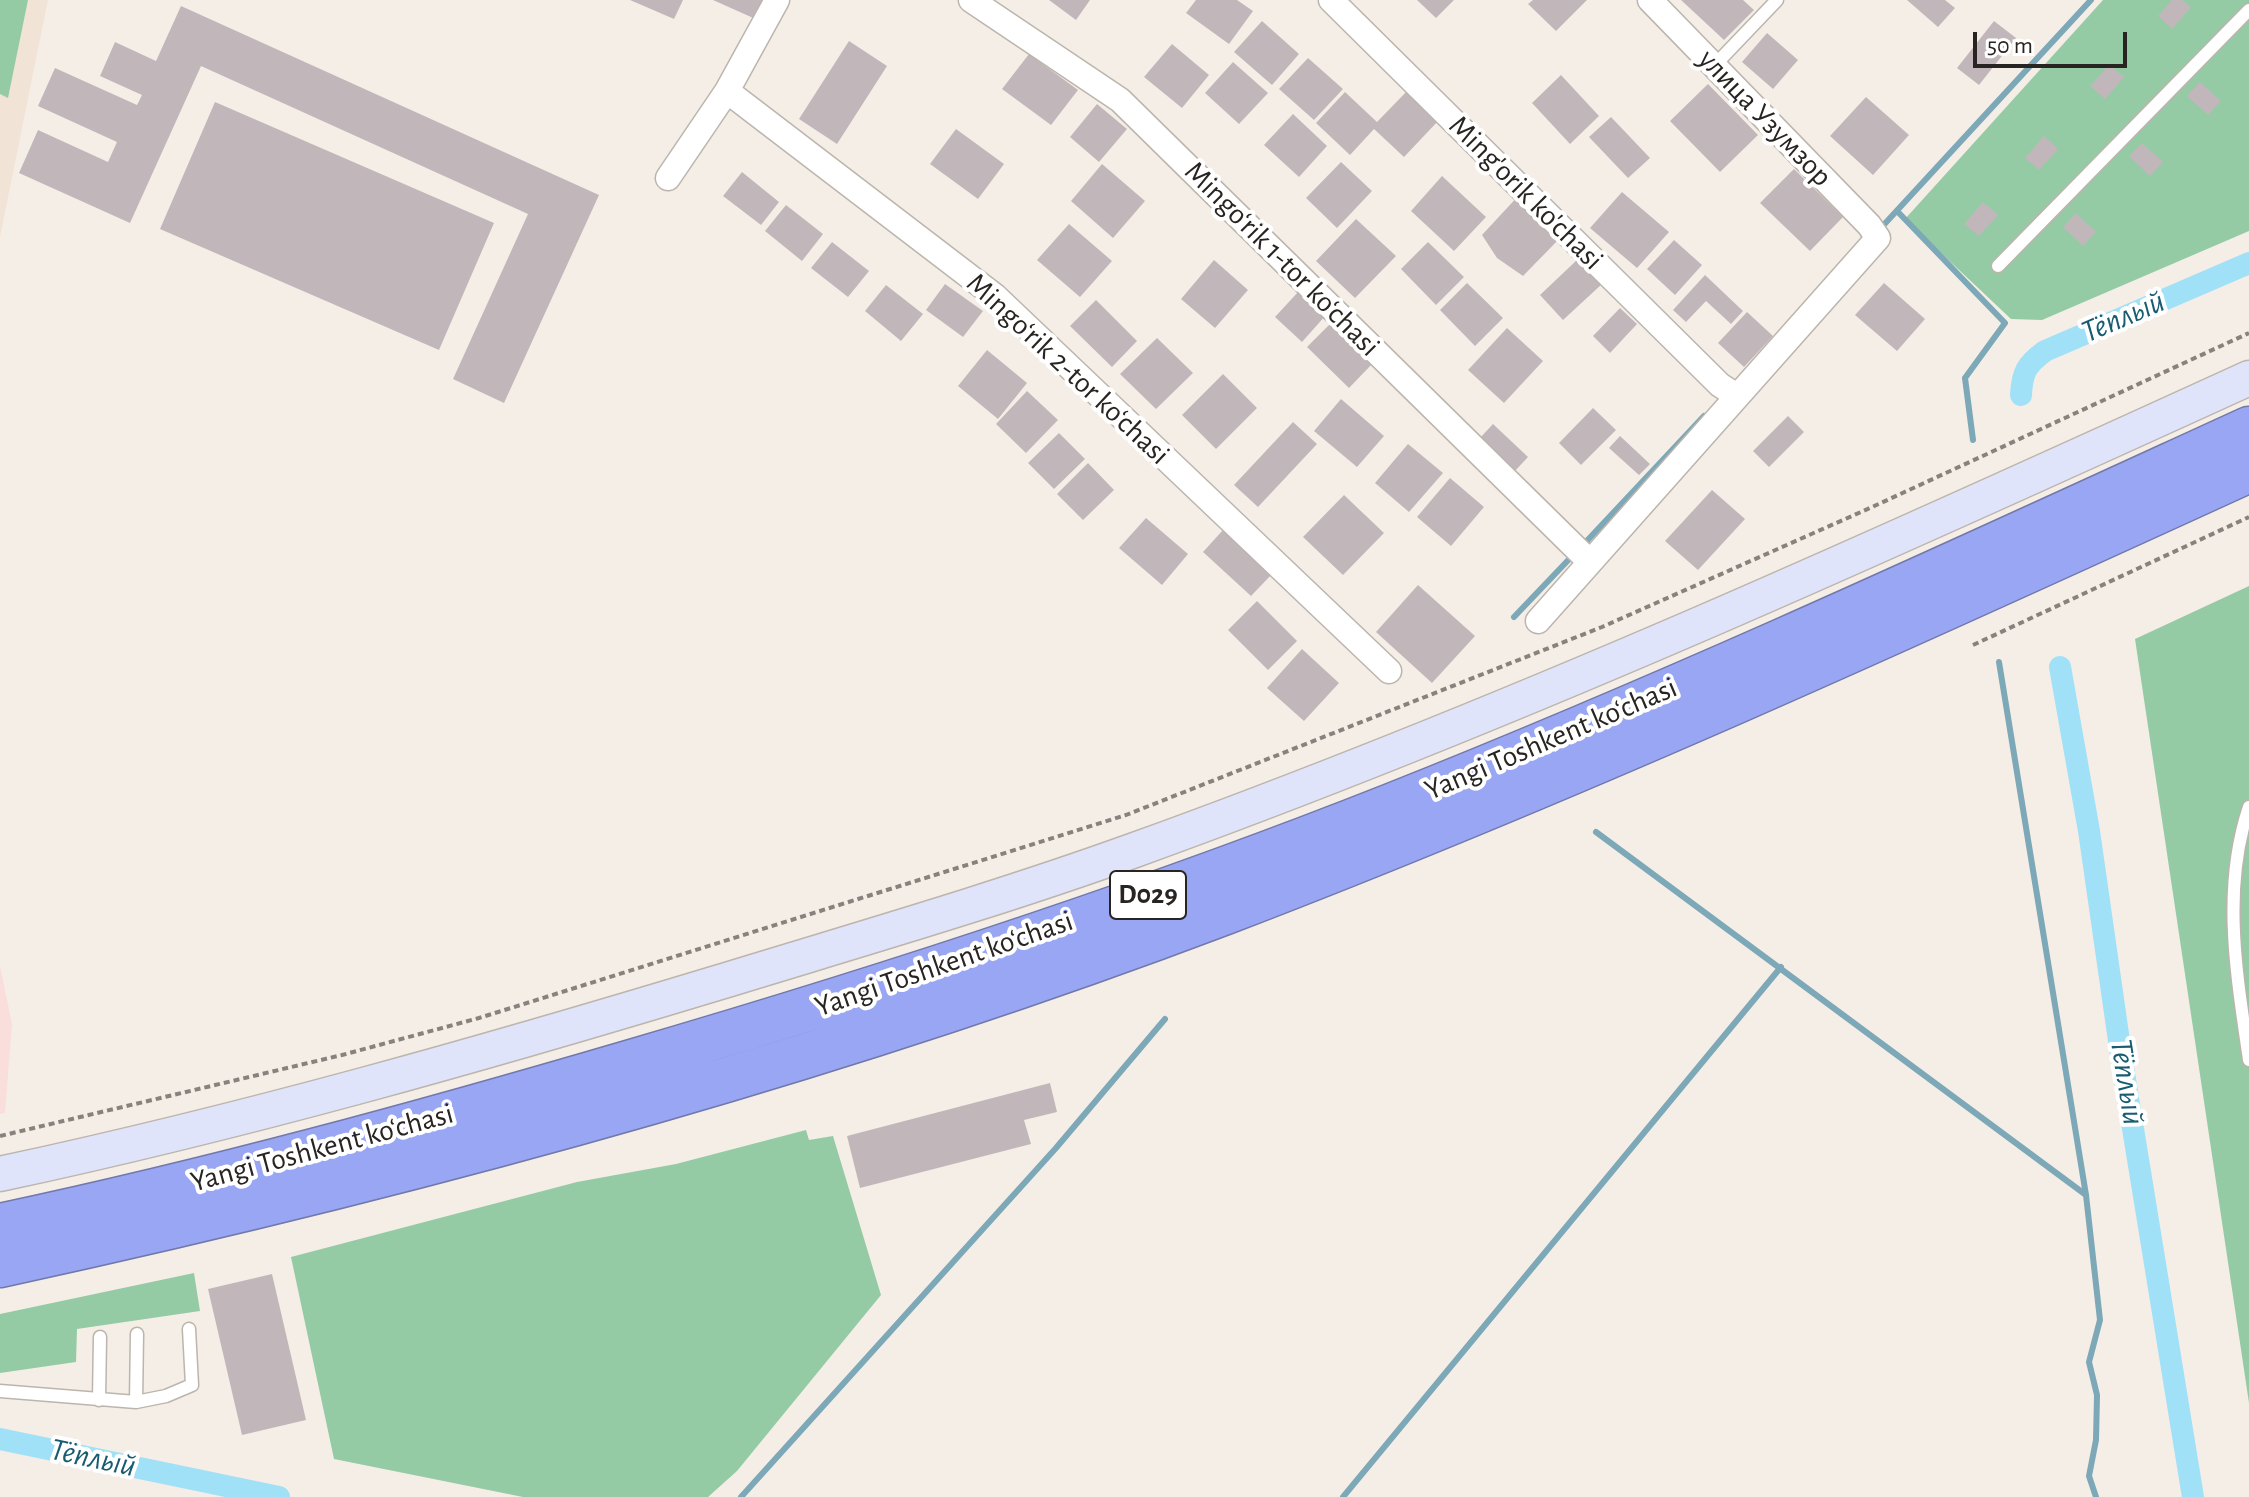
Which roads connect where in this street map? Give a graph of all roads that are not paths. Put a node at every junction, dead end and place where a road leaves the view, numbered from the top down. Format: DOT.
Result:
graph roads {
  1 [pos="777,0"];
  2 [pos="971,0"];
  3 [pos="1331,0"];
  4 [pos="1650,0"];
  5 [pos="1777,0"];
  6 [pos="2249,10"];
  7 [pos="1714,66"];
  8 [pos="727,91"];
  9 [pos="668,178"];
  10 [pos="1998,266"];
  11 [pos="2249,378"];
  12 [pos="1728,391"];
  13 [pos="2249,429"];
  14 [pos="2249,470"];
  15 [pos="1580,553"];
  16 [pos="1538,621"];
  17 [pos="1389,671"];
  18 [pos="2249,807"];
  19 [pos="2249,1060"];
  20 [pos="0,1174"];
  21 [pos="0,1226"];
  22 [pos="0,1265"];
  23 [pos="189,1329"];
  24 [pos="137,1334"];
  25 [pos="100,1337"];
  26 [pos="0,1391"];
  27 [pos="99,1400"];
  28 [pos="136,1402"];
  1 -- 8 [label="street"];
  2 -- 15 [label="street, Mingo‘rik 1-tor ko‘chasi"];
  3 -- 12 [label="street, Ming'orik ko'chasi"];
  4 -- 7 [label="street, улица Узумзор"];
  5 -- 7 [label="lane"];
  6 -- 10 [label="lane"];
  7 -- 12 [label="street, улица Узумзор"];
  8 -- 9 [label="street"];
  8 -- 17 [label="street, Mingo‘rik 2-tor ko‘chasi"];
  11 -- 20 [label="main road"];
  12 -- 15 [label="street"];
  13 -- 21 [label="highway, Yangi Toshkent ko‘chasi / D029"];
  14 -- 22 [label="highway, Yangi Toshkent ko‘chasi / D029"];
  15 -- 16 [label="street"];
  18 -- 19 [label="lane"];
  23 -- 28 [label="lane"];
  24 -- 28 [label="lane"];
  25 -- 27 [label="lane"];
  26 -- 27 [label="lane"];
  27 -- 28 [label="lane"];
}
